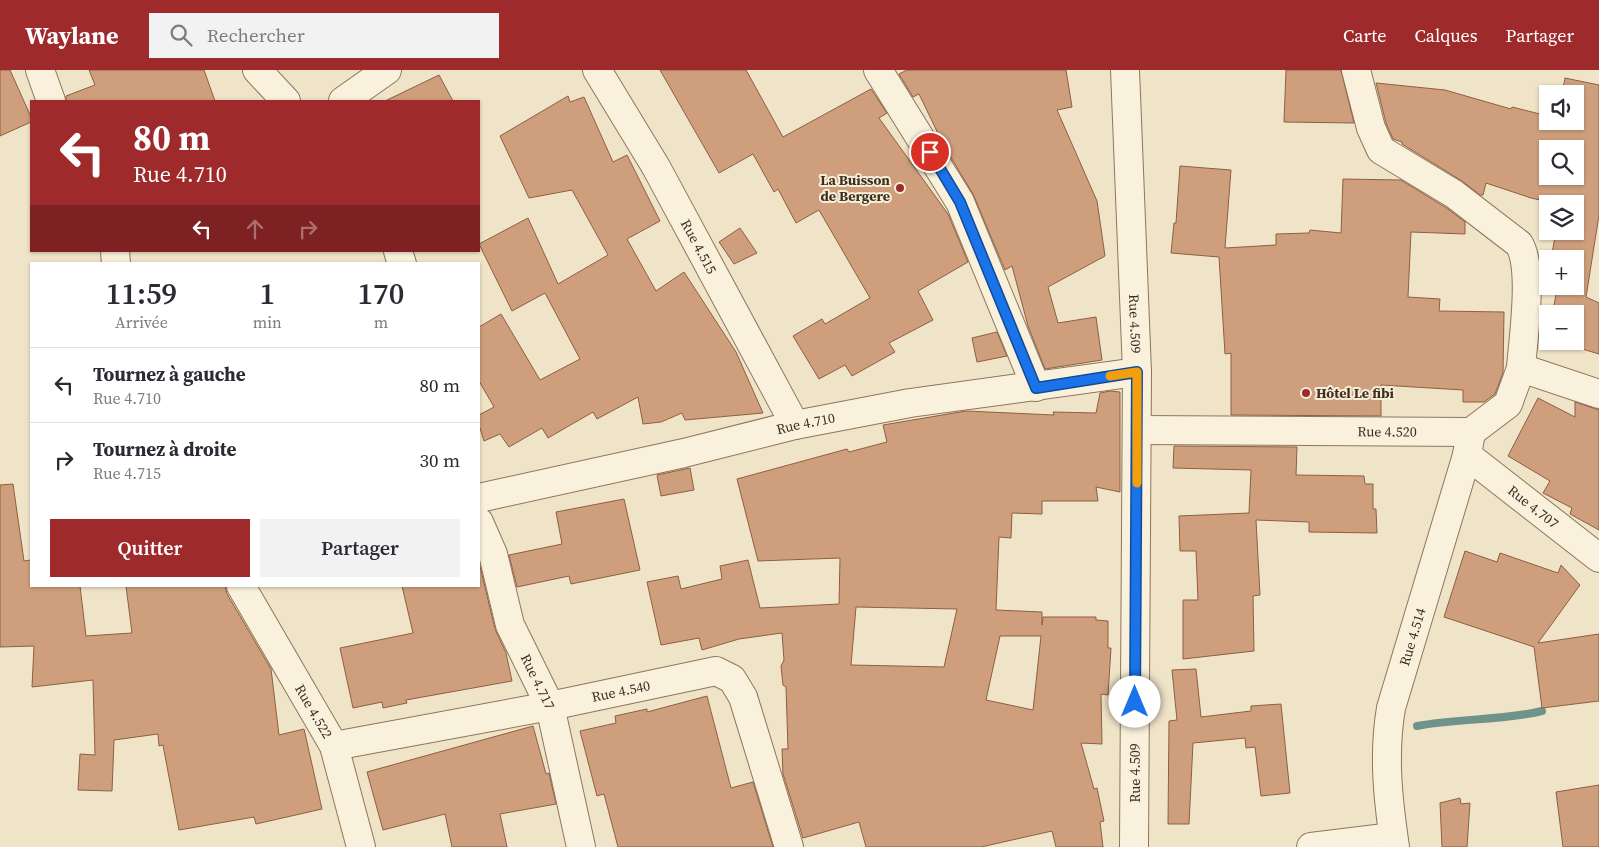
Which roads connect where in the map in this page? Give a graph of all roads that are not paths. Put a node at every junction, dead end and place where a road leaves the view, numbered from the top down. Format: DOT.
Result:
graph roads {
  1 [pos="40,70"];
  2 [pos="257,70"];
  3 [pos="387,70"];
  4 [pos="597,70"];
  5 [pos="878,70"];
  6 [pos="1125,70"];
  7 [pos="1356,70"];
  8 [pos="51,100"];
  9 [pos="285,100"];
  10 [pos="345,100"];
  11 [pos="1521,368"];
  12 [pos="1137,372"];
  13 [pos="1036,388"];
  14 [pos="1599,394"];
  15 [pos="795,425"];
  16 [pos="1137,430"];
  17 [pos="1469,443"];
  18 [pos="480,498"];
  19 [pos="480,524"];
  20 [pos="1599,558"];
  21 [pos="242,587"];
  22 [pos="550,706"];
  23 [pos="334,746"];
  24 [pos="1394,842"];
  25 [pos="361,847"];
  26 [pos="581,847"];
  27 [pos="789,847"];
  28 [pos="1134,847"];
  29 [pos="1311,847"];
  1 -- 8 [label="street"];
  2 -- 9 [label="street"];
  3 -- 10 [label="street"];
  4 -- 15 [label="street, Rue 4.515"];
  5 -- 13 [label="street"];
  6 -- 12 [label="street, Rue 4.509"];
  7 -- 11 [label="street"];
  11 -- 14 [label="street"];
  11 -- 17 [label="street"];
  12 -- 13 [label="street, Rue 4.710"];
  12 -- 16 [label="street, Rue 4.509"];
  13 -- 15 [label="street, Rue 4.710"];
  15 -- 18 [label="street, Rue 4.710"];
  16 -- 17 [label="street, Rue 4.520"];
  16 -- 28 [label="street, Rue 4.509"];
  17 -- 20 [label="street, Rue 4.707"];
  17 -- 24 [label="street, Rue 4.514"];
  19 -- 22 [label="street, Rue 4.717"];
  21 -- 23 [label="street, Rue 4.522"];
  22 -- 23 [label="street, Rue 4.540"];
  22 -- 26 [label="street, Rue 4.717"];
  22 -- 27 [label="street, Rue 4.540"];
  23 -- 25 [label="street, Rue 4.522"];
  24 -- 29 [label="street"];
}
